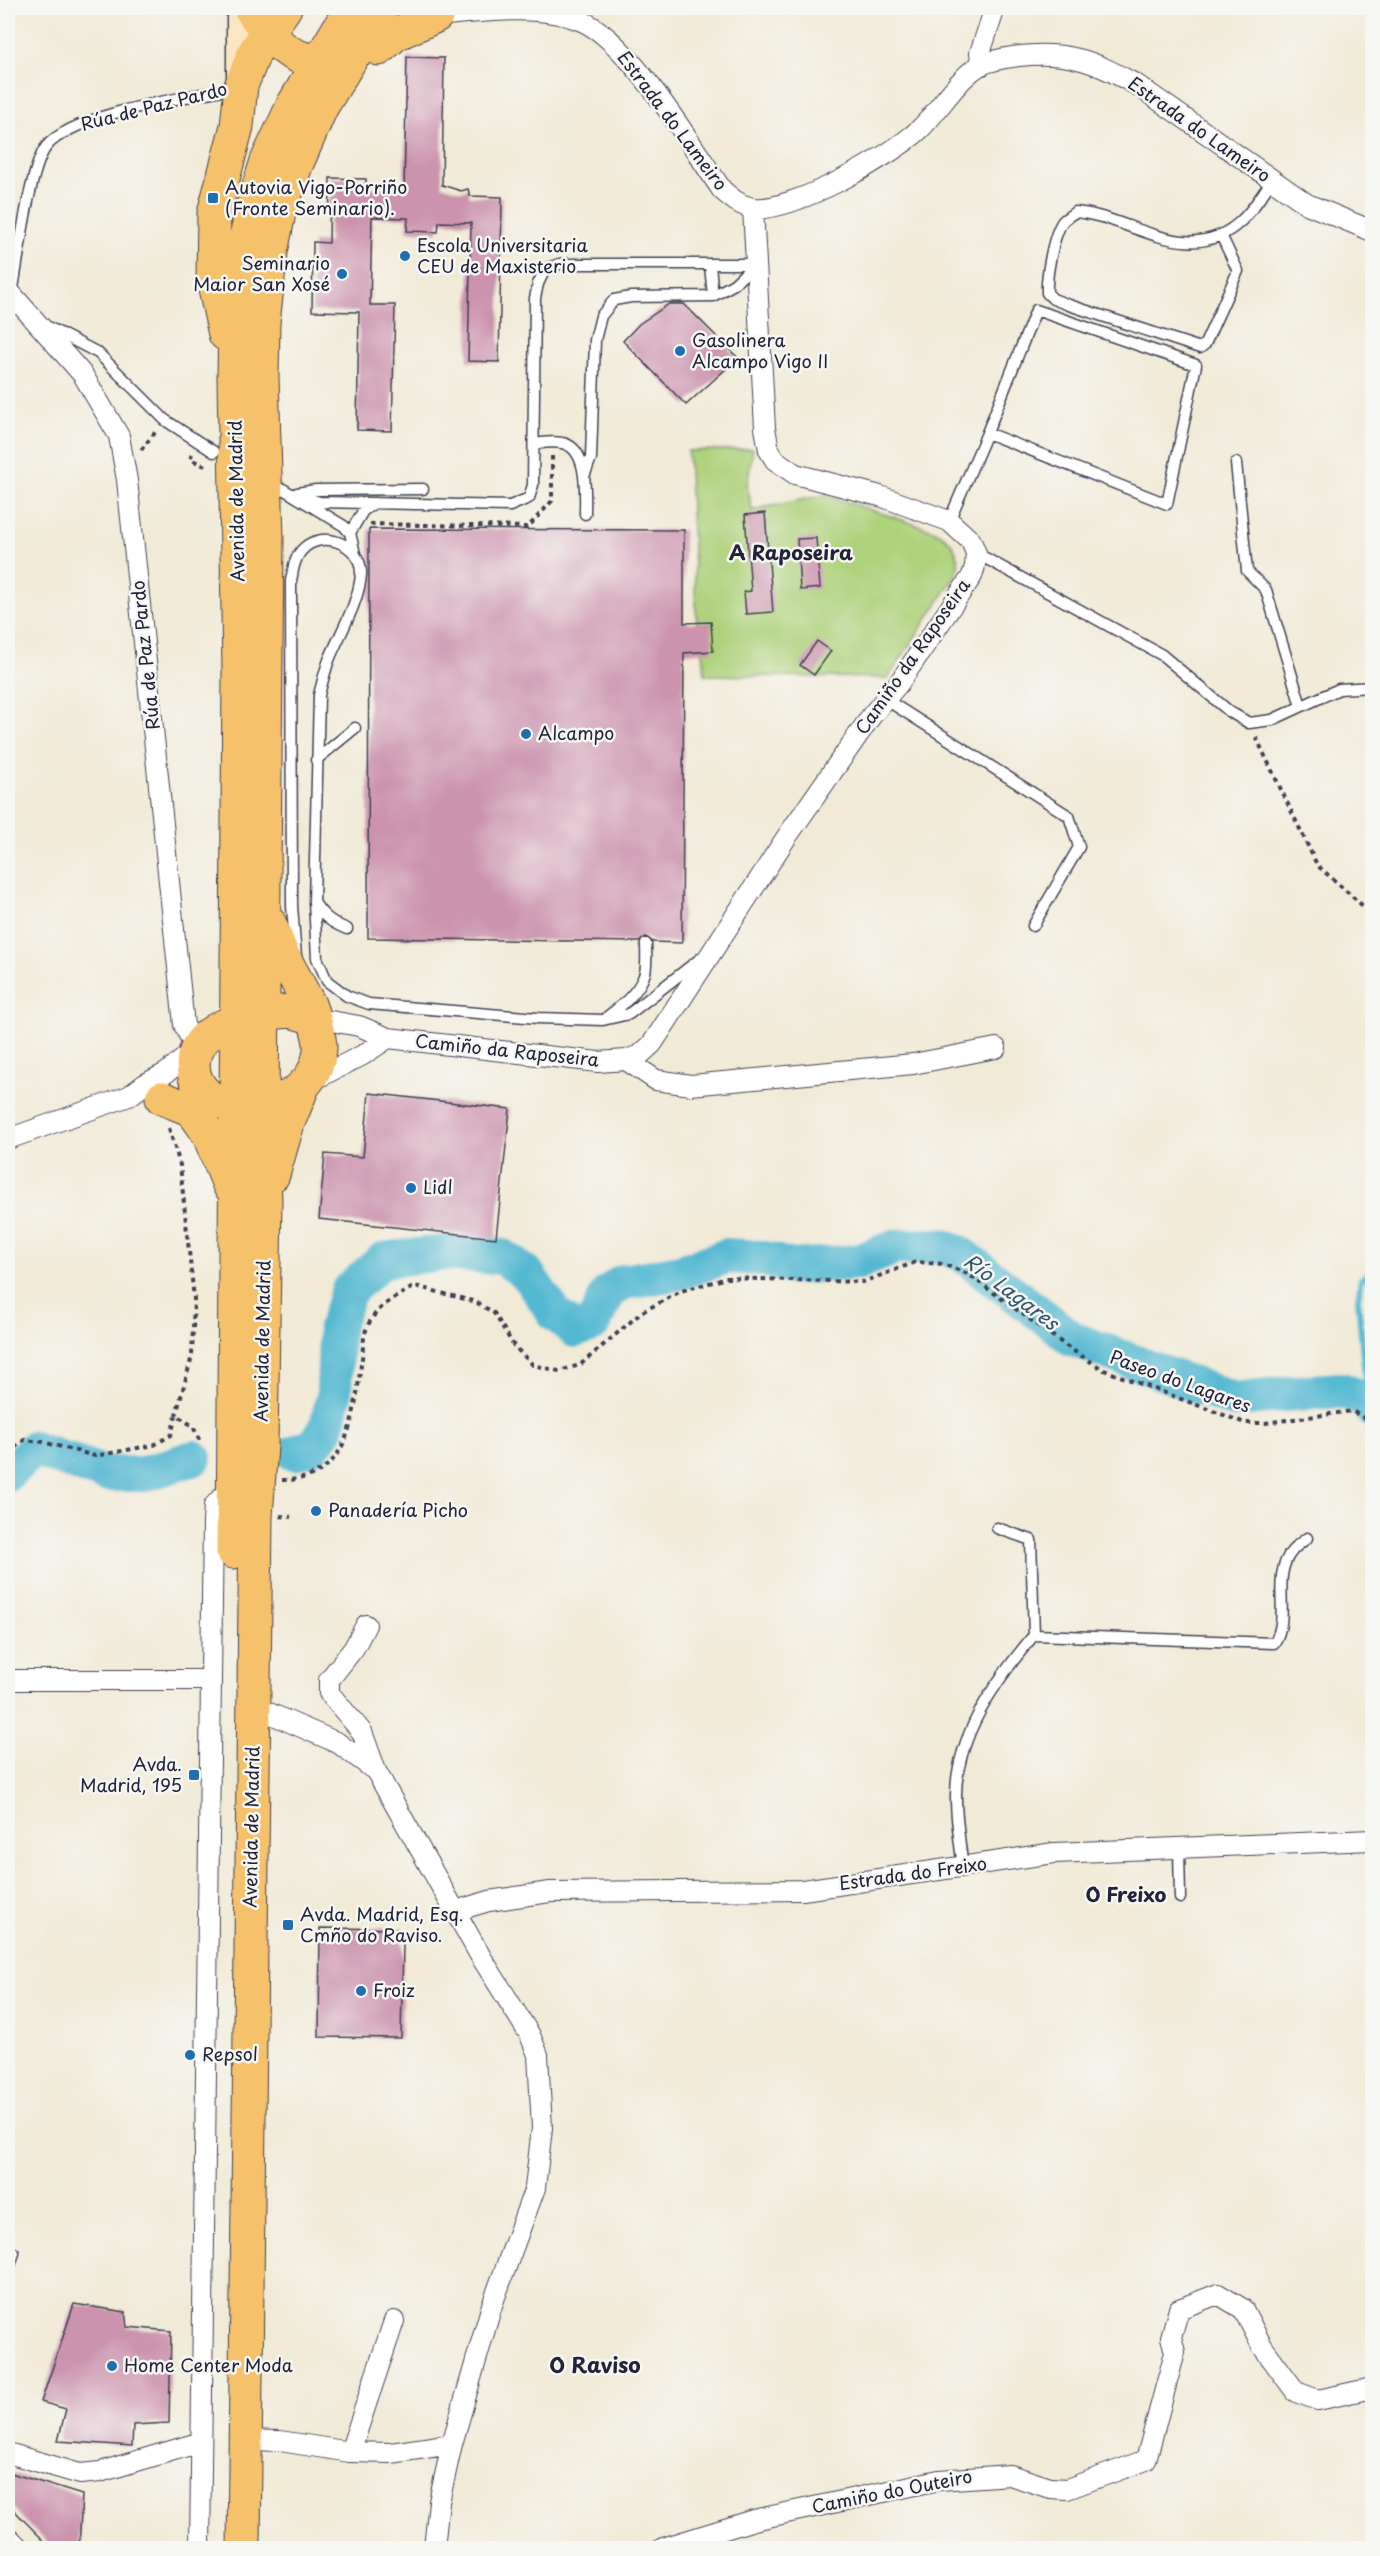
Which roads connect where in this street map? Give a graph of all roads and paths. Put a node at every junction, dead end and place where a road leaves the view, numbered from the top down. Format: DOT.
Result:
graph roads {
  1 [pos="241,8"];
  2 [pos="285,8"];
  3 [pos="351,8"];
  4 [pos="506,8"];
  5 [pos="995,8"];
  6 [pos="438,12"];
  7 [pos="258,21"];
  8 [pos="389,21"];
  9 [pos="352,54"];
  10 [pos="318,61"];
  11 [pos="982,65"];
  12 [pos="241,86"];
  13 [pos="321,108"];
  14 [pos="1272,181"];
  15 [pos="753,208"];
  16 [pos="1372,231"];
  17 [pos="1221,235"];
  18 [pos="755,264"];
  19 [pos="710,265"];
  20 [pos="10,292"];
  21 [pos="713,296"];
  22 [pos="37,323"];
  23 [pos="234,377"];
  24 [pos="165,420"];
  25 [pos="987,434"];
  26 [pos="534,444"];
  27 [pos="214,452"];
  28 [pos="124,462"];
  29 [pos="1236,463"];
  30 [pos="585,474"];
  31 [pos="423,489"];
  32 [pos="288,492"];
  33 [pos="374,503"];
  34 [pos="585,514"];
  35 [pos="949,521"];
  36 [pos="350,533"];
  37 [pos="976,553"];
  38 [pos="355,555"];
  39 [pos="1372,687"];
  40 [pos="885,699"];
  41 [pos="1301,706"];
  42 [pos="1249,723"];
  43 [pos="355,728"];
  44 [pos="316,760"];
  45 [pos="314,902"];
  46 [pos="264,909"];
  47 [pos="1372,914"];
  48 [pos="1033,926"];
  49 [pos="346,929"];
  50 [pos="646,944"];
  51 [pos="711,950"];
  52 [pos="236,962"];
  53 [pos="296,982"];
  54 [pos="249,1016"];
  55 [pos="314,1018"];
  56 [pos="603,1020"];
  57 [pos="388,1038"];
  58 [pos="996,1048"];
  59 [pos="626,1060"];
  60 [pos="214,1081"];
  61 [pos="304,1084"];
  62 [pos="129,1096"];
  63 [pos="162,1098"];
  64 [pos="207,1133"];
  65 [pos="8,1139"];
  66 [pos="250,1202"];
  67 [pos="176,1415"];
  68 [pos="1372,1428"];
  69 [pos="201,1444"];
  70 [pos="8,1453"];
  71 [pos="246,1483"];
  72 [pos="997,1528"];
  73 [pos="1306,1538"];
  74 [pos="366,1625"];
  75 [pos="1034,1635"];
  76 [pos="8,1680"];
  77 [pos="210,1680"];
  78 [pos="254,1706"];
  79 [pos="376,1771"];
  80 [pos="1372,1840"];
  81 [pos="1179,1848"];
  82 [pos="963,1866"];
  83 [pos="1180,1898"];
  84 [pos="455,1911"];
  85 [pos="14,2253"];
  86 [pos="8,2271"];
  87 [pos="394,2321"];
  88 [pos="1372,2388"];
  89 [pos="245,2440"];
  90 [pos="201,2442"];
  91 [pos="452,2444"];
  92 [pos="350,2452"];
  93 [pos="8,2453"];
  94 [pos="8,2537"];
  95 [pos="19,2548"];
  96 [pos="200,2548"];
  97 [pos="222,2548"];
  98 [pos="244,2548"];
  99 [pos="434,2548"];
  100 [pos="663,2548"];
  1 -- 12 [label="main road"];
  2 -- 7 [label="highway"];
  3 -- 10 [label="highway, Avenida de Madrid"];
  4 -- 6 [label="street, Estrada do Lameiro"];
  4 -- 15 [label="street, Estrada do Lameiro"];
  5 -- 11 [label="street"];
  6 -- 8 [label="highway"];
  7 -- 10 [label="highway"];
  7 -- 12 [label="highway"];
  8 -- 9 [label="highway"];
  8 -- 13 [label="highway"];
  9 -- 10 [label="highway"];
  9 -- 13 [label="highway, Avenida de Madrid"];
  10 -- 23 [label="highway, Avenida de Madrid"];
  11 -- 14 [label="street, Estrada do Lameiro"];
  11 -- 15 [label="street, Estrada do Lameiro"];
  12 -- 20 [label="lane, Rúa de Paz Pardo"];
  12 -- 23 [label="highway"];
  13 -- 46 [label="highway, Avenida de Madrid"];
  14 -- 16 [label="street, Estrada do Lameiro"];
  14 -- 17 [label="lane"];
  15 -- 18 [label="street"];
  17 -- 17 [label="lane"];
  18 -- 19 [label="lane"];
  18 -- 21 [label="lane"];
  18 -- 35 [label="street"];
  19 -- 21 [label="lane"];
  19 -- 26 [label="lane"];
  20 -- 22 [label="street, Rúa de Paz Pardo"];
  21 -- 30 [label="lane"];
  22 -- 24 [label="lane"];
  22 -- 28 [label="street, Rúa de Paz Pardo"];
  23 -- 52 [label="highway, Avenida de Madrid"];
  24 -- 27 [label="lane"];
  24 -- 28 [label="path"];
  25 -- 25 [label="lane"];
  25 -- 35 [label="lane"];
  26 -- 30 [label="lane"];
  26 -- 33 [label="lane"];
  28 -- 60 [label="street, Rúa de Paz Pardo"];
  29 -- 41 [label="lane"];
  30 -- 34 [label="lane"];
  31 -- 32 [label="lane"];
  32 -- 33 [label="lane"];
  32 -- 36 [label="lane"];
  33 -- 36 [label="lane"];
  35 -- 37 [label="street"];
  36 -- 38 [label="lane"];
  37 -- 40 [label="street, Camiño da Raposeira"];
  37 -- 42 [label="lane"];
  38 -- 44 [label="lane"];
  38 -- 53 [label="lane"];
  39 -- 41 [label="lane"];
  40 -- 48 [label="lane"];
  40 -- 51 [label="street, Camiño da Raposeira"];
  41 -- 42 [label="lane"];
  42 -- 47 [label="path"];
  43 -- 44 [label="lane"];
  44 -- 45 [label="lane"];
  45 -- 49 [label="lane"];
  45 -- 56 [label="lane"];
  46 -- 53 [label="highway"];
  46 -- 54 [label="highway, Avenida de Madrid"];
  50 -- 56 [label="lane"];
  51 -- 56 [label="lane"];
  51 -- 59 [label="street, Camiño da Raposeira"];
  52 -- 54 [label="highway, Avenida de Madrid"];
  52 -- 60 [label="highway"];
  53 -- 55 [label="highway"];
  54 -- 55 [label="highway"];
  54 -- 60 [label="highway"];
  54 -- 60 [label="highway"];
  55 -- 57 [label="street, Camiño da Raposeira"];
  55 -- 61 [label="highway"];
  57 -- 59 [label="street, Camiño da Raposeira"];
  57 -- 61 [label="street"];
  58 -- 59 [label="street, Camiño da Raposeira"];
  60 -- 61 [label="highway"];
  60 -- 62 [label="street"];
  60 -- 63 [label="street"];
  60 -- 64 [label="highway"];
  60 -- 66 [label="highway, Avenida de Madrid"];
  61 -- 66 [label="highway"];
  62 -- 63 [label="street"];
  62 -- 65 [label="street"];
  63 -- 64 [label="highway"];
  63 -- 67 [label="path"];
  64 -- 66 [label="highway"];
  66 -- 71 [label="highway, Avenida de Madrid"];
  67 -- 69 [label="path"];
  67 -- 70 [label="path"];
  68 -- 71 [label="path, Paseo do Lagares"];
  71 -- 77 [label="street"];
  71 -- 78 [label="highway, Avenida de Madrid"];
  71 -- 97 [label="highway, Avenida de Madrid"];
  72 -- 75 [label="lane"];
  73 -- 75 [label="lane"];
  74 -- 79 [label="street"];
  75 -- 82 [label="lane"];
  76 -- 77 [label="street"];
  77 -- 90 [label="street"];
  78 -- 79 [label="street"];
  78 -- 89 [label="highway, Avenida de Madrid"];
  79 -- 84 [label="street"];
  80 -- 81 [label="street, Estrada do Freixo"];
  81 -- 82 [label="street, Estrada do Freixo"];
  81 -- 83 [label="lane"];
  82 -- 84 [label="street, Estrada do Freixo"];
  84 -- 91 [label="street"];
  85 -- 86 [label="lane"];
  87 -- 92 [label="street"];
  88 -- 100 [label="street, Camiño do Outeiro"];
  89 -- 92 [label="street"];
  89 -- 98 [label="highway, Avenida de Madrid"];
  90 -- 93 [label="street"];
  90 -- 96 [label="street"];
  91 -- 92 [label="street"];
  91 -- 99 [label="street"];
  94 -- 95 [label="street"];
}
